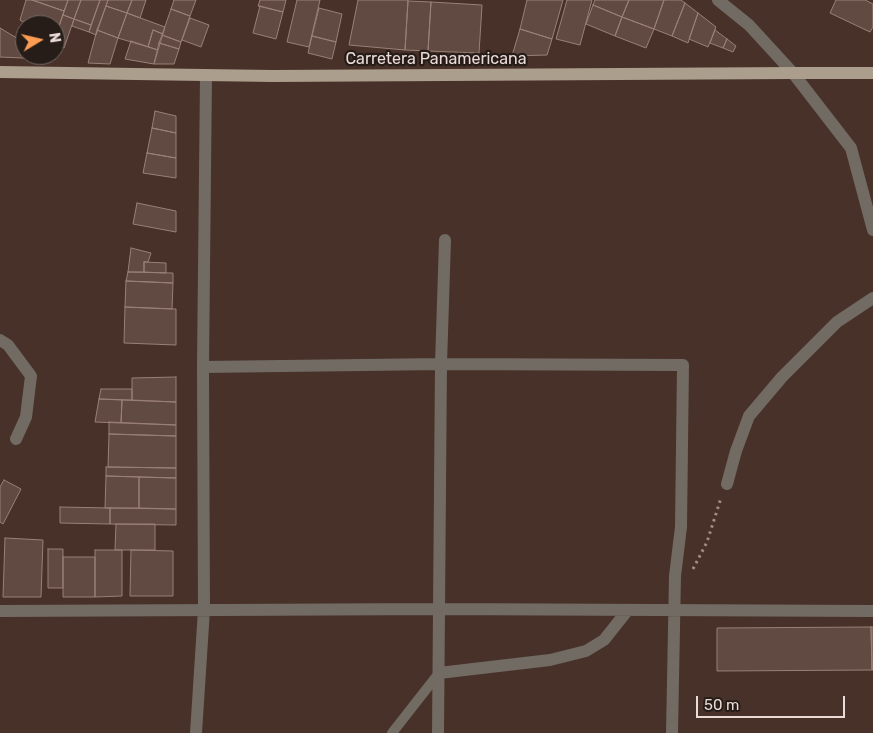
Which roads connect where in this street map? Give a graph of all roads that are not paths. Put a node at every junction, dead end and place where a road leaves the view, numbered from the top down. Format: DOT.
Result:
graph roads {
  1 [pos="718,0"];
  2 [pos="0,72"];
  3 [pos="794,73"];
  4 [pos="873,73"];
  5 [pos="206,75"];
  6 [pos="873,230"];
  7 [pos="445,240"];
  8 [pos="873,298"];
  9 [pos="0,340"];
  10 [pos="441,364"];
  11 [pos="203,368"];
  12 [pos="16,439"];
  13 [pos="726,484"];
  14 [pos="438,609"];
  15 [pos="204,610"];
  16 [pos="627,610"];
  17 [pos="674,610"];
  18 [pos="873,611"];
  19 [pos="0,612"];
  20 [pos="438,673"];
  21 [pos="196,733"];
  22 [pos="392,733"];
  23 [pos="438,733"];
  24 [pos="672,733"];
  1 -- 3 [label="street"];
  2 -- 5 [label="main road, Carretera Panamericana"];
  3 -- 4 [label="main road, Carretera Panamericana"];
  3 -- 5 [label="main road, Carretera Panamericana"];
  3 -- 6 [label="street"];
  5 -- 11 [label="street"];
  7 -- 10 [label="street"];
  8 -- 13 [label="street"];
  9 -- 12 [label="street"];
  10 -- 11 [label="street"];
  10 -- 14 [label="street"];
  10 -- 17 [label="street"];
  11 -- 15 [label="street"];
  14 -- 15 [label="street"];
  14 -- 16 [label="street"];
  14 -- 20 [label="street"];
  15 -- 19 [label="street"];
  15 -- 21 [label="street"];
  16 -- 17 [label="street"];
  16 -- 20 [label="street"];
  17 -- 18 [label="street"];
  17 -- 24 [label="street"];
  20 -- 22 [label="lane"];
  20 -- 23 [label="street"];
}
